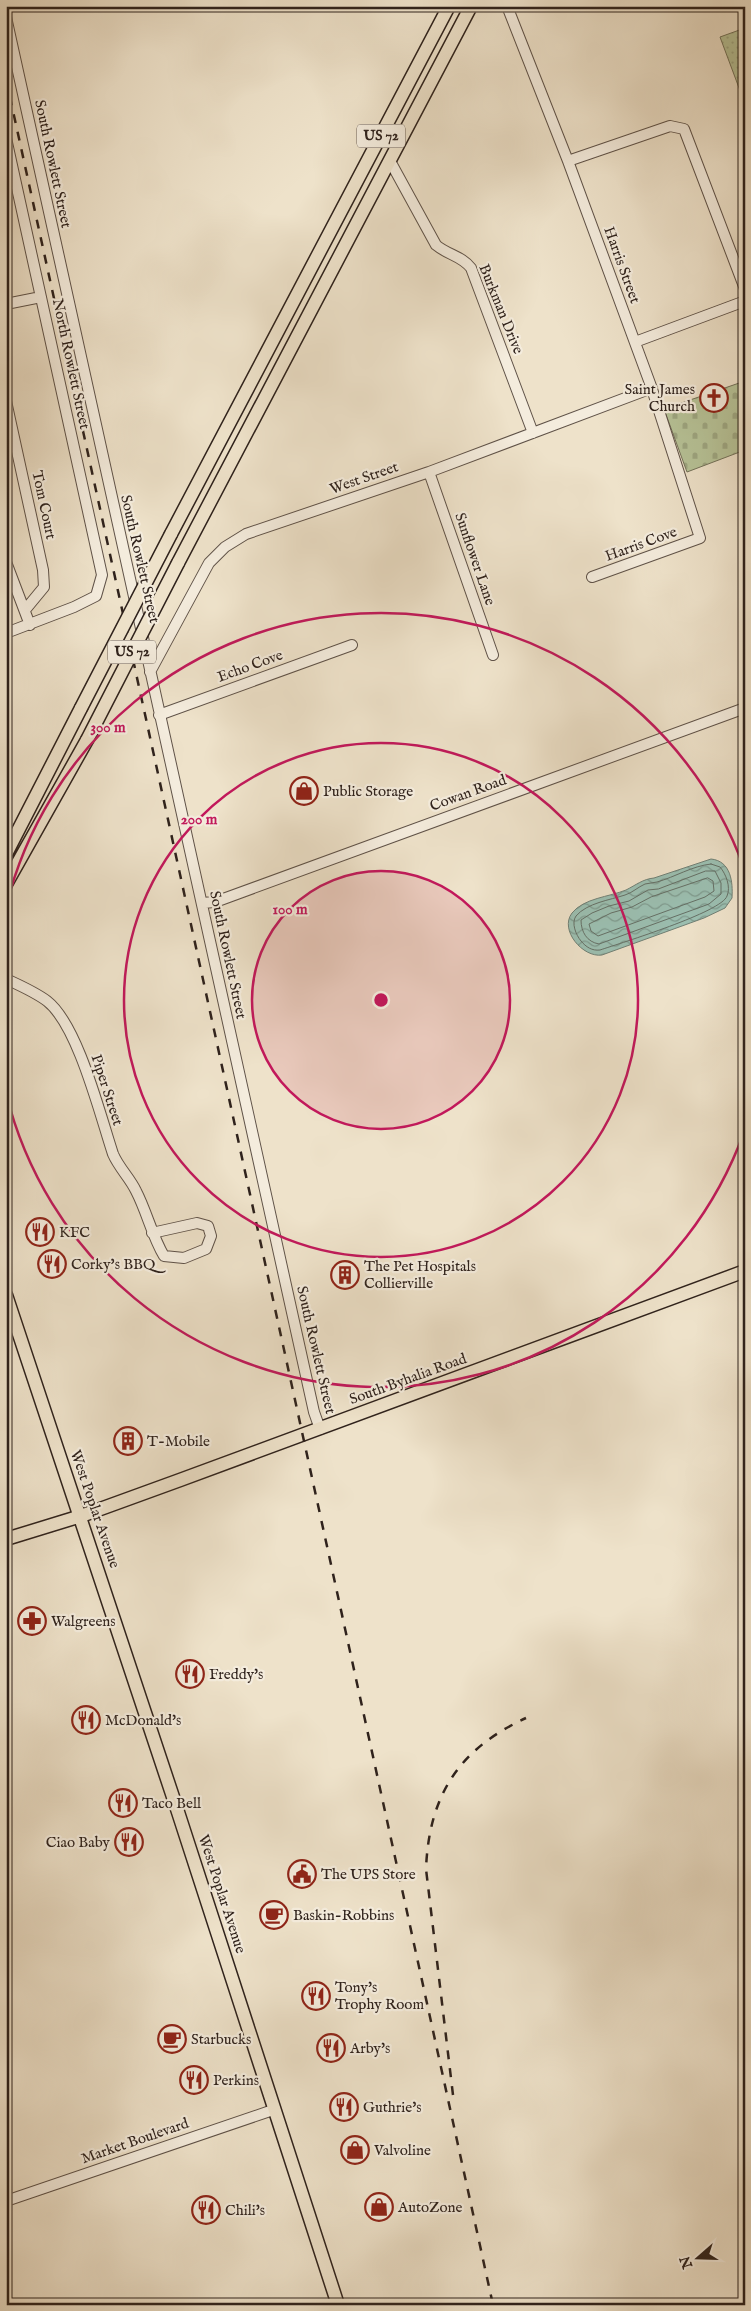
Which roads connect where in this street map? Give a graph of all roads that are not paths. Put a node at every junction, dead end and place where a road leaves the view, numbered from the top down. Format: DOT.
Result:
graph roads {
  1 [pos="449,6"];
  2 [pos="471,6"];
  3 [pos="507,6"];
  4 [pos="6,17"];
  5 [pos="6,138"];
  6 [pos="568,160"];
  7 [pos="390,161"];
  8 [pos="745,289"];
  9 [pos="41,296"];
  10 [pos="745,301"];
  11 [pos="6,304"];
  12 [pos="293,304"];
  13 [pos="308,316"];
  14 [pos="635,342"];
  15 [pos="652,388"];
  16 [pos="6,402"];
  17 [pos="534,433"];
  18 [pos="429,472"];
  19 [pos="700,538"];
  20 [pos="6,562"];
  21 [pos="592,577"];
  22 [pos="25,610"];
  23 [pos="30,625"];
  24 [pos="6,633"];
  25 [pos="352,645"];
  26 [pos="493,656"];
  27 [pos="150,672"];
  28 [pos="745,708"];
  29 [pos="160,715"];
  30 [pos="6,854"];
  31 [pos="6,884"];
  32 [pos="202,903"];
  33 [pos="6,979"];
  34 [pos="152,1233"];
  35 [pos="745,1271"];
  36 [pos="6,1295"];
  37 [pos="320,1429"];
  38 [pos="81,1516"];
  39 [pos="6,1539"];
  40 [pos="273,2110"];
  41 [pos="6,2201"];
  42 [pos="338,2305"];
  1 -- 12 [label="main road, US 72"];
  2 -- 7 [label="main road, US 72"];
  3 -- 6 [label="street, Harris Street"];
  4 -- 27 [label="street, South Rowlett Street"];
  5 -- 9 [label="street, North Rowlett Street"];
  6 -- 8 [label="street"];
  6 -- 14 [label="street, Harris Street"];
  7 -- 13 [label="main road, US 72"];
  7 -- 17 [label="street, Burkman Drive"];
  9 -- 11 [label="street"];
  9 -- 23 [label="street, North Rowlett Street"];
  10 -- 14 [label="street"];
  12 -- 13 [label="main road"];
  12 -- 30 [label="main road, US 72, bridge"];
  13 -- 31 [label="main road, US 72, bridge"];
  14 -- 15 [label="street, Harris Street"];
  15 -- 17 [label="street, West Street"];
  15 -- 19 [label="street, Harris Street"];
  16 -- 22 [label="street, Tom Court"];
  17 -- 18 [label="street, West Street"];
  18 -- 26 [label="street, Sunflower Lane"];
  18 -- 27 [label="street, West Street"];
  19 -- 21 [label="street, Harris Cove"];
  20 -- 22 [label="street"];
  22 -- 23 [label="street"];
  23 -- 24 [label="street"];
  25 -- 29 [label="street, Echo Cove"];
  27 -- 29 [label="street, South Rowlett Street"];
  28 -- 32 [label="street, Cowan Road"];
  29 -- 32 [label="street, South Rowlett Street"];
  32 -- 37 [label="street, South Rowlett Street"];
  33 -- 34 [label="street, Piper Street"];
  34 -- 34 [label="street, Piper Street"];
  35 -- 37 [label="main road, South Byhalia Road"];
  36 -- 38 [label="main road, West Poplar Avenue"];
  37 -- 38 [label="main road, South Byhalia Road"];
  38 -- 39 [label="main road, South Byhalia Road"];
  38 -- 40 [label="main road, West Poplar Avenue"];
  40 -- 41 [label="street, Market Boulevard"];
  40 -- 42 [label="main road, West Poplar Avenue"];
}
